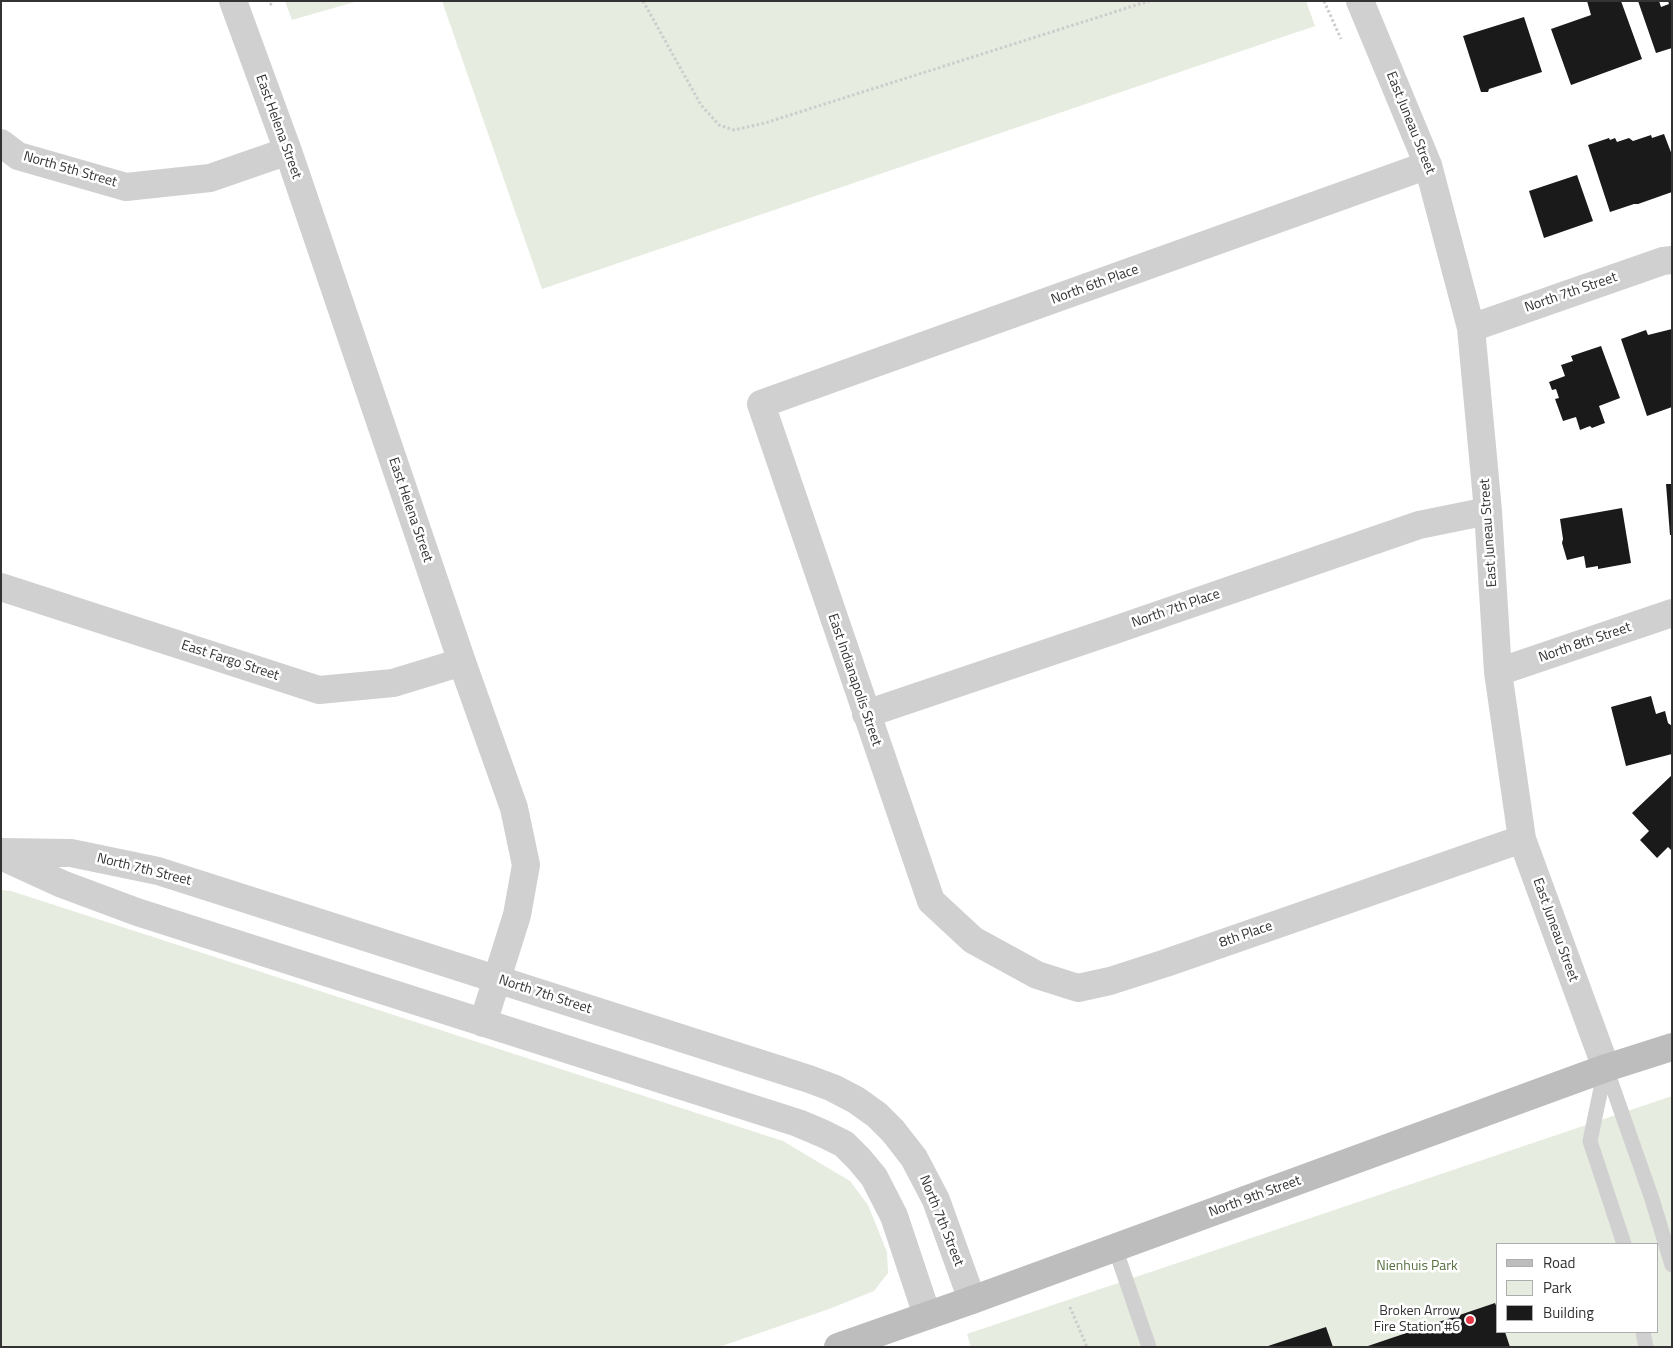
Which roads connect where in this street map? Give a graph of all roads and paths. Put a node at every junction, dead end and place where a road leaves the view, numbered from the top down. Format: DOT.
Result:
graph roads {
  1 [pos="234,1"];
  2 [pos="274,1"];
  3 [pos="643,1"];
  4 [pos="1149,1"];
  5 [pos="1324,1"];
  6 [pos="1366,3"];
  7 [pos="270,5"];
  8 [pos="1341,40"];
  9 [pos="1,143"];
  10 [pos="288,151"];
  11 [pos="1428,165"];
  12 [pos="1672,260"];
  13 [pos="1471,328"];
  14 [pos="761,404"];
  15 [pos="1488,511"];
  16 [pos="1,587"];
  17 [pos="1672,613"];
  18 [pos="462,662"];
  19 [pos="1498,672"];
  20 [pos="866,714"];
  21 [pos="1522,839"];
  22 [pos="1,854"];
  23 [pos="973,940"];
  24 [pos="496,980"];
  25 [pos="483,1023"];
  26 [pos="1672,1047"];
  27 [pos="1606,1068"];
  28 [pos="1624,1243"];
  29 [pos="1115,1248"];
  30 [pos="1672,1265"];
  31 [pos="972,1300"];
  32 [pos="1070,1307"];
  33 [pos="927,1316"];
  34 [pos="1643,1333"];
  35 [pos="838,1347"];
  36 [pos="1087,1347"];
  37 [pos="1149,1347"];
  38 [pos="1646,1347"];
  1 -- 10 [label="street, East Helena Street"];
  2 -- 7 [label="path"];
  3 -- 4 [label="path"];
  5 -- 8 [label="path"];
  6 -- 11 [label="street, East Juneau Street"];
  9 -- 10 [label="street, North 5th Street"];
  10 -- 18 [label="street, East Helena Street"];
  11 -- 13 [label="street, East Juneau Street"];
  11 -- 14 [label="street, North 6th Place"];
  12 -- 13 [label="street, North 7th Street"];
  13 -- 15 [label="street, East Juneau Street"];
  14 -- 20 [label="street, East Indianapolis Street"];
  15 -- 19 [label="street, East Juneau Street"];
  15 -- 20 [label="street, North 7th Place"];
  16 -- 18 [label="street, East Fargo Street"];
  17 -- 19 [label="street, North 8th Street"];
  18 -- 24 [label="street, East Helena Street"];
  19 -- 21 [label="street, East Juneau Street"];
  20 -- 23 [label="street, East Indianapolis Street"];
  21 -- 23 [label="street, 8th Place"];
  21 -- 27 [label="street, East Juneau Street"];
  22 -- 24 [label="street, North 7th Street"];
  22 -- 25 [label="street, North 7th Street"];
  24 -- 25 [label="street, East Helena Street"];
  24 -- 31 [label="street, North 7th Street"];
  25 -- 33 [label="street, North 7th Street"];
  26 -- 27 [label="main road, North 9th Street"];
  27 -- 28 [label="lane"];
  27 -- 29 [label="main road, North 9th Street"];
  27 -- 30 [label="lane"];
  29 -- 31 [label="main road, North 9th Street"];
  29 -- 37 [label="lane"];
  31 -- 33 [label="main road, North 9th Street"];
  32 -- 36 [label="path"];
  33 -- 35 [label="main road, North 9th Street"];
  34 -- 38 [label="lane"];
}
